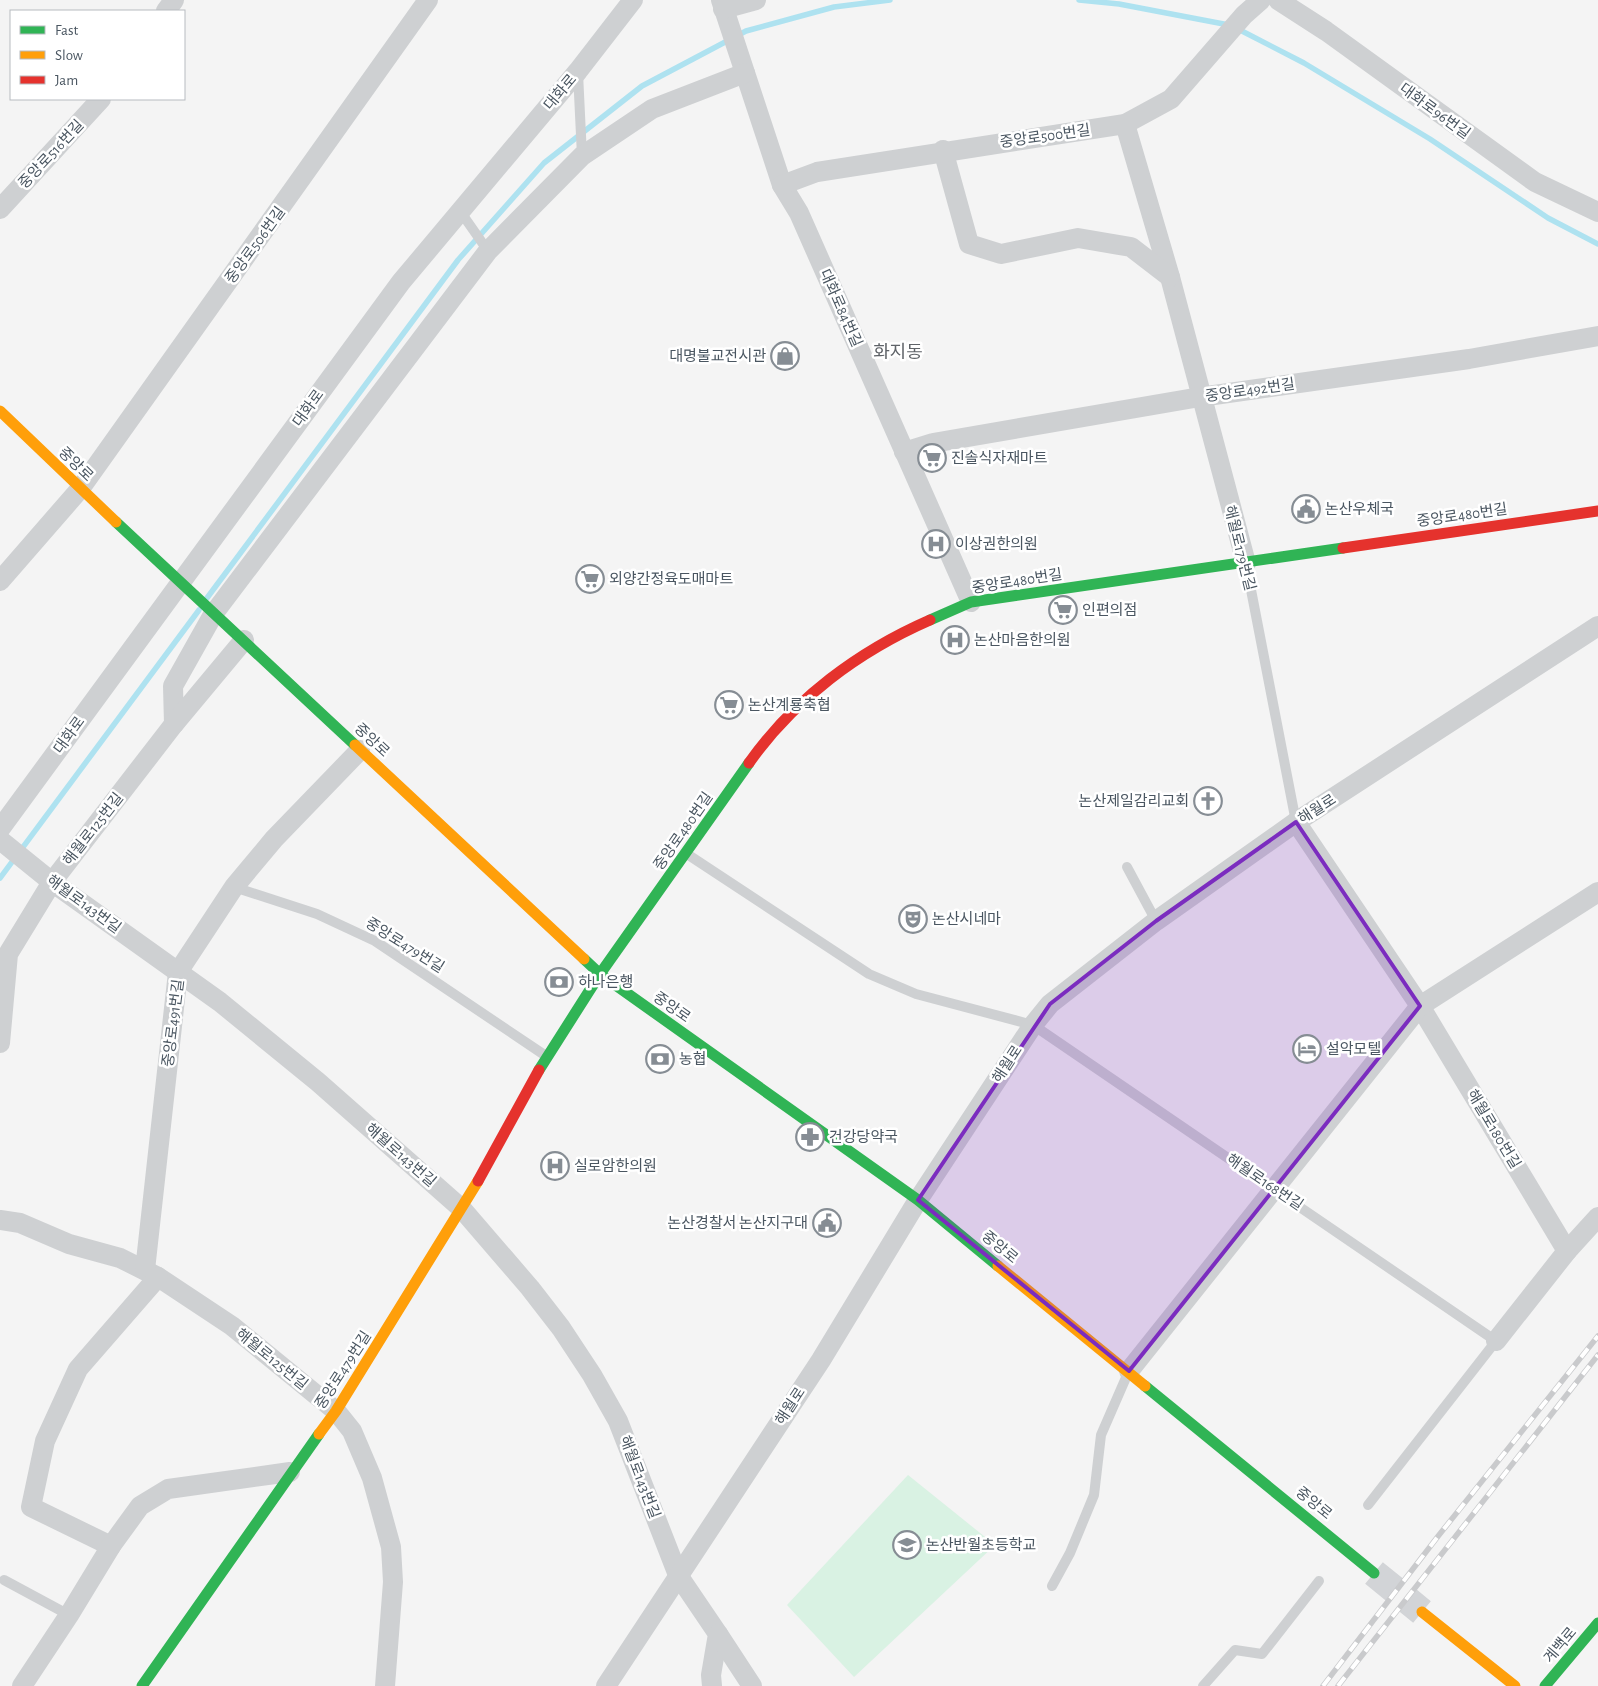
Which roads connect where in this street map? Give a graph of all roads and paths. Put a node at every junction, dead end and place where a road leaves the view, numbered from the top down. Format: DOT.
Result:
graph roads {
  1 [pos="428,0"];
  2 [pos="633,0"];
  3 [pos="756,0"];
  4 [pos="1261,0"];
  5 [pos="1278,0"];
  6 [pos="724,12"];
  7 [pos="578,71"];
  8 [pos="745,73"];
  9 [pos="100,100"];
  10 [pos="1125,124"];
  11 [pos="943,150"];
  12 [pos="582,156"];
  13 [pos="782,185"];
  14 [pos="0,208"];
  15 [pos="460,212"];
  16 [pos="1598,212"];
  17 [pos="488,251"];
  18 [pos="1170,277"];
  19 [pos="1598,336"];
  20 [pos="1200,397"];
  21 [pos="0,412"];
  22 [pos="904,452"];
  23 [pos="80,489"];
  24 [pos="1598,511"];
  25 [pos="1246,563"];
  26 [pos="0,581"];
  27 [pos="180,583"];
  28 [pos="971,602"];
  29 [pos="214,613"];
  30 [pos="1598,626"];
  31 [pos="244,640"];
  32 [pos="174,724"];
  33 [pos="360,750"];
  34 [pos="1296,822"];
  35 [pos="0,829"];
  36 [pos="6,844"];
  37 [pos="686,853"];
  38 [pos="1127,867"];
  39 [pos="52,882"];
  40 [pos="234,887"];
  41 [pos="1598,892"];
  42 [pos="1156,921"];
  43 [pos="178,972"];
  44 [pos="600,974"];
  45 [pos="1420,1006"];
  46 [pos="1033,1025"];
  47 [pos="0,1043"];
  48 [pos="547,1056"];
  49 [pos="1273,1188"];
  50 [pos="918,1200"];
  51 [pos="462,1209"];
  52 [pos="1598,1217"];
  53 [pos="0,1220"];
  54 [pos="1567,1251"];
  55 [pos="151,1274"];
  56 [pos="1496,1341"];
  57 [pos="1129,1371"];
  58 [pos="336,1411"];
  59 [pos="290,1472"];
  60 [pos="1368,1505"];
  61 [pos="111,1546"];
  62 [pos="1374,1572"];
  63 [pos="678,1575"];
  64 [pos="4,1580"];
  65 [pos="1319,1581"];
  66 [pos="1052,1586"];
  67 [pos="1422,1612"];
  68 [pos="69,1615"];
  69 [pos="1598,1623"];
  70 [pos="718,1634"];
  71 [pos="22,1686"];
  72 [pos="142,1686"];
  73 [pos="385,1686"];
  74 [pos="606,1686"];
  75 [pos="712,1686"];
  76 [pos="752,1686"];
  77 [pos="1203,1686"];
  78 [pos="1516,1686"];
  79 [pos="1545,1686"];
  1 -- 23 [label="street, 중앙로506번길"];
  2 -- 7 [label="street, 대화로"];
  3 -- 6 [label="street, 대화로84번길"];
  4 -- 10 [label="street, 중앙로500번길"];
  5 -- 16 [label="street, 대화로96번길"];
  6 -- 8 [label="street, 대화로84번길"];
  7 -- 12 [label="lane"];
  7 -- 15 [label="street, 대화로"];
  8 -- 12 [label="street"];
  8 -- 13 [label="street, 대화로84번길"];
  9 -- 14 [label="street, 중앙로516번길"];
  10 -- 11 [label="street, 중앙로500번길"];
  10 -- 18 [label="street, 해월로179번길"];
  11 -- 13 [label="street, 중앙로500번길"];
  11 -- 18 [label="street"];
  12 -- 17 [label="street"];
  13 -- 22 [label="street, 대화로84번길"];
  15 -- 17 [label="lane"];
  15 -- 27 [label="street, 대화로"];
  17 -- 29 [label="street"];
  18 -- 20 [label="street, 해월로179번길"];
  19 -- 20 [label="street, 중앙로492번길"];
  20 -- 22 [label="street, 중앙로492번길"];
  20 -- 25 [label="street, 해월로179번길"];
  21 -- 23 [label="street, 중앙로"];
  22 -- 28 [label="street, 대화로84번길"];
  23 -- 26 [label="street, 중앙로506번길"];
  23 -- 27 [label="street, 중앙로"];
  24 -- 25 [label="street, 중앙로480번길"];
  25 -- 28 [label="street, 중앙로480번길"];
  25 -- 34 [label="lane, 해월로179번길"];
  27 -- 29 [label="street, 중앙로"];
  27 -- 35 [label="street, 대화로"];
  28 -- 37 [label="street, 중앙로480번길"];
  29 -- 31 [label="street, 중앙로"];
  29 -- 32 [label="street"];
  30 -- 34 [label="street, 해월로"];
  31 -- 32 [label="street, 해월로125번길"];
  31 -- 33 [label="street, 중앙로"];
  32 -- 39 [label="street, 해월로125번길"];
  33 -- 40 [label="street, 중앙로491번길"];
  33 -- 44 [label="street, 중앙로"];
  34 -- 42 [label="street, 해월로"];
  34 -- 45 [label="street, 해월로180번길"];
  36 -- 39 [label="street, 해월로143번길"];
  37 -- 44 [label="street, 중앙로480번길"];
  37 -- 46 [label="lane, 해월로168번길"];
  38 -- 42 [label="lane"];
  39 -- 43 [label="street, 해월로143번길"];
  39 -- 47 [label="street, 해월로125번길"];
  40 -- 43 [label="street, 중앙로491번길"];
  40 -- 48 [label="lane, 중앙로479번길"];
  41 -- 45 [label="street"];
  42 -- 46 [label="street, 해월로"];
  43 -- 51 [label="street, 해월로143번길"];
  43 -- 55 [label="street, 중앙로491번길"];
  44 -- 48 [label="street, 중앙로479번길"];
  44 -- 50 [label="street, 중앙로"];
  45 -- 49 [label="street"];
  45 -- 54 [label="street, 해월로180번길"];
  46 -- 49 [label="lane, 해월로168번길"];
  46 -- 50 [label="street, 해월로"];
  48 -- 51 [label="street, 중앙로479번길"];
  49 -- 56 [label="lane, 해월로168번길"];
  49 -- 57 [label="street"];
  50 -- 57 [label="street, 중앙로"];
  50 -- 63 [label="street, 해월로"];
  51 -- 58 [label="street, 중앙로479번길"];
  51 -- 63 [label="street, 해월로143번길"];
  52 -- 54 [label="street"];
  53 -- 55 [label="street, 해월로125번길"];
  54 -- 56 [label="street"];
  55 -- 58 [label="street, 해월로125번길"];
  55 -- 61 [label="street"];
  56 -- 60 [label="lane"];
  57 -- 62 [label="street, 중앙로"];
  57 -- 66 [label="lane"];
  58 -- 59 [label="street, 중앙로479번길"];
  58 -- 73 [label="street, 해월로125번길"];
  59 -- 61 [label="street"];
  59 -- 72 [label="street, 중앙로479번길"];
  61 -- 68 [label="street"];
  63 -- 70 [label="street, 해월로143번길"];
  63 -- 74 [label="street, 해월로"];
  64 -- 68 [label="lane"];
  65 -- 77 [label="lane"];
  67 -- 78 [label="street"];
  68 -- 71 [label="street"];
  69 -- 79 [label="street, 계백로"];
  70 -- 75 [label="street"];
  70 -- 76 [label="street, 해월로143번길"];
}
